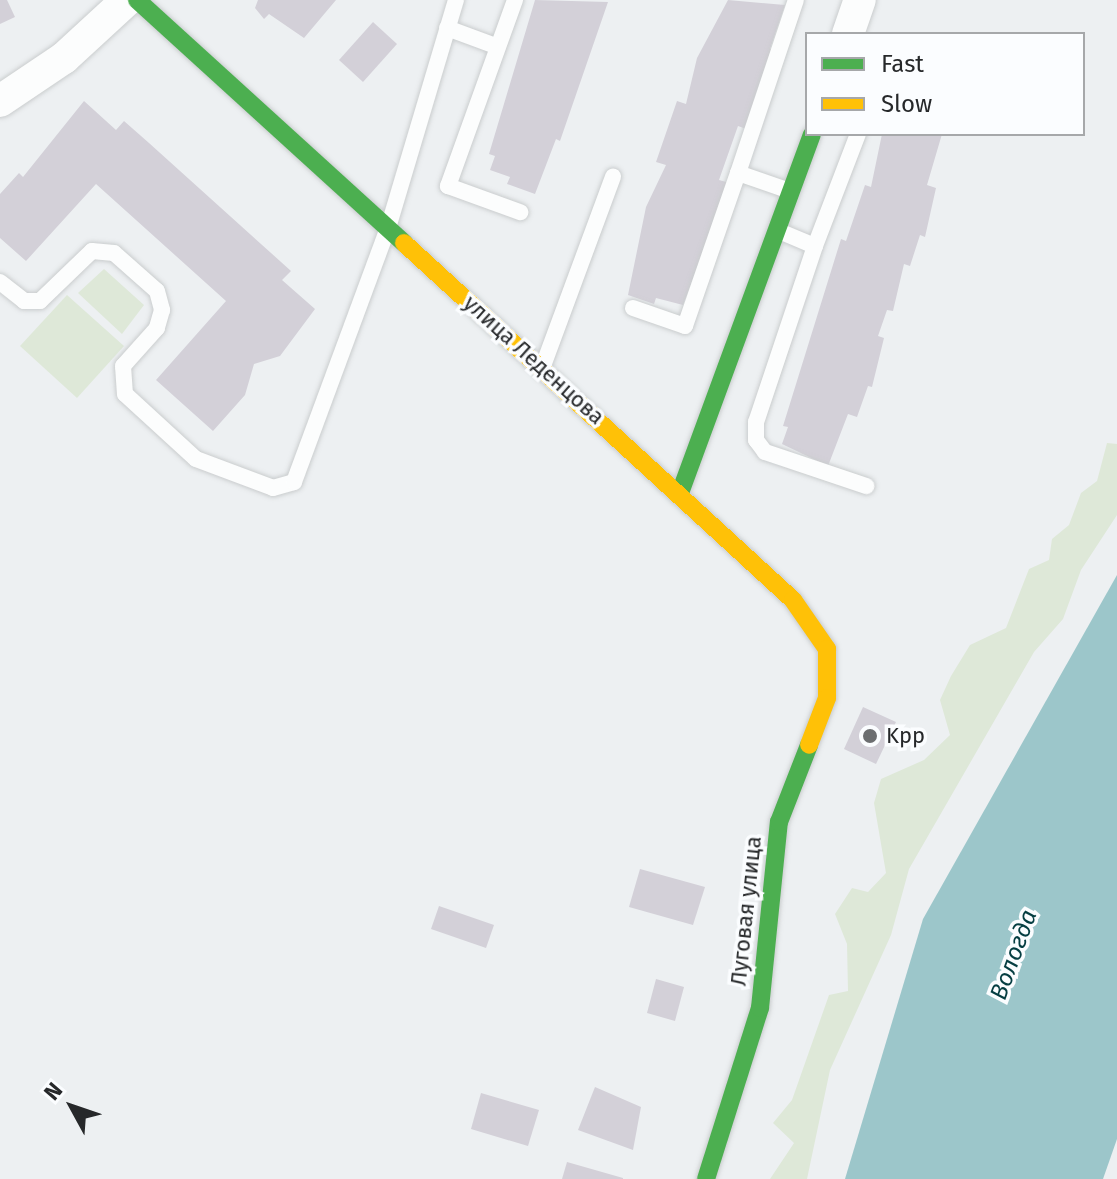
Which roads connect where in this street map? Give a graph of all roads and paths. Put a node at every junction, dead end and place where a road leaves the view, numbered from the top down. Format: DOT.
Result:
graph roads {
  1 [pos="127,0"];
  2 [pos="137,0"];
  3 [pos="456,0"];
  4 [pos="515,0"];
  5 [pos="796,0"];
  6 [pos="860,0"];
  7 [pos="447,28"];
  8 [pos="849,32"];
  9 [pos="498,47"];
  10 [pos="0,101"];
  11 [pos="811,136"];
  12 [pos="857,136"];
  13 [pos="738,173"];
  14 [pos="613,177"];
  15 [pos="792,192"];
  16 [pos="520,212"];
  17 [pos="388,228"];
  18 [pos="778,231"];
  19 [pos="815,246"];
  20 [pos="0,282"];
  21 [pos="633,308"];
  22 [pos="543,368"];
  23 [pos="866,486"];
  24 [pos="680,493"];
  25 [pos="827,649"];
  26 [pos="706,1179"];
  1 -- 10 [label="street"];
  2 -- 17 [label="street, улица Леденцова"];
  3 -- 7 [label="lane"];
  4 -- 9 [label="lane"];
  5 -- 13 [label="lane"];
  6 -- 8 [label="street"];
  7 -- 9 [label="lane"];
  7 -- 17 [label="lane"];
  9 -- 16 [label="lane"];
  11 -- 15 [label="street"];
  12 -- 19 [label="lane"];
  13 -- 15 [label="lane"];
  13 -- 21 [label="lane"];
  14 -- 22 [label="lane"];
  15 -- 18 [label="street"];
  17 -- 20 [label="lane"];
  17 -- 22 [label="street, улица Леденцова"];
  18 -- 19 [label="lane"];
  18 -- 24 [label="street"];
  19 -- 23 [label="lane"];
  22 -- 24 [label="street, улица Леденцова"];
  24 -- 25 [label="street, улица Леденцова"];
  25 -- 26 [label="street, Луговая улица"];
}
